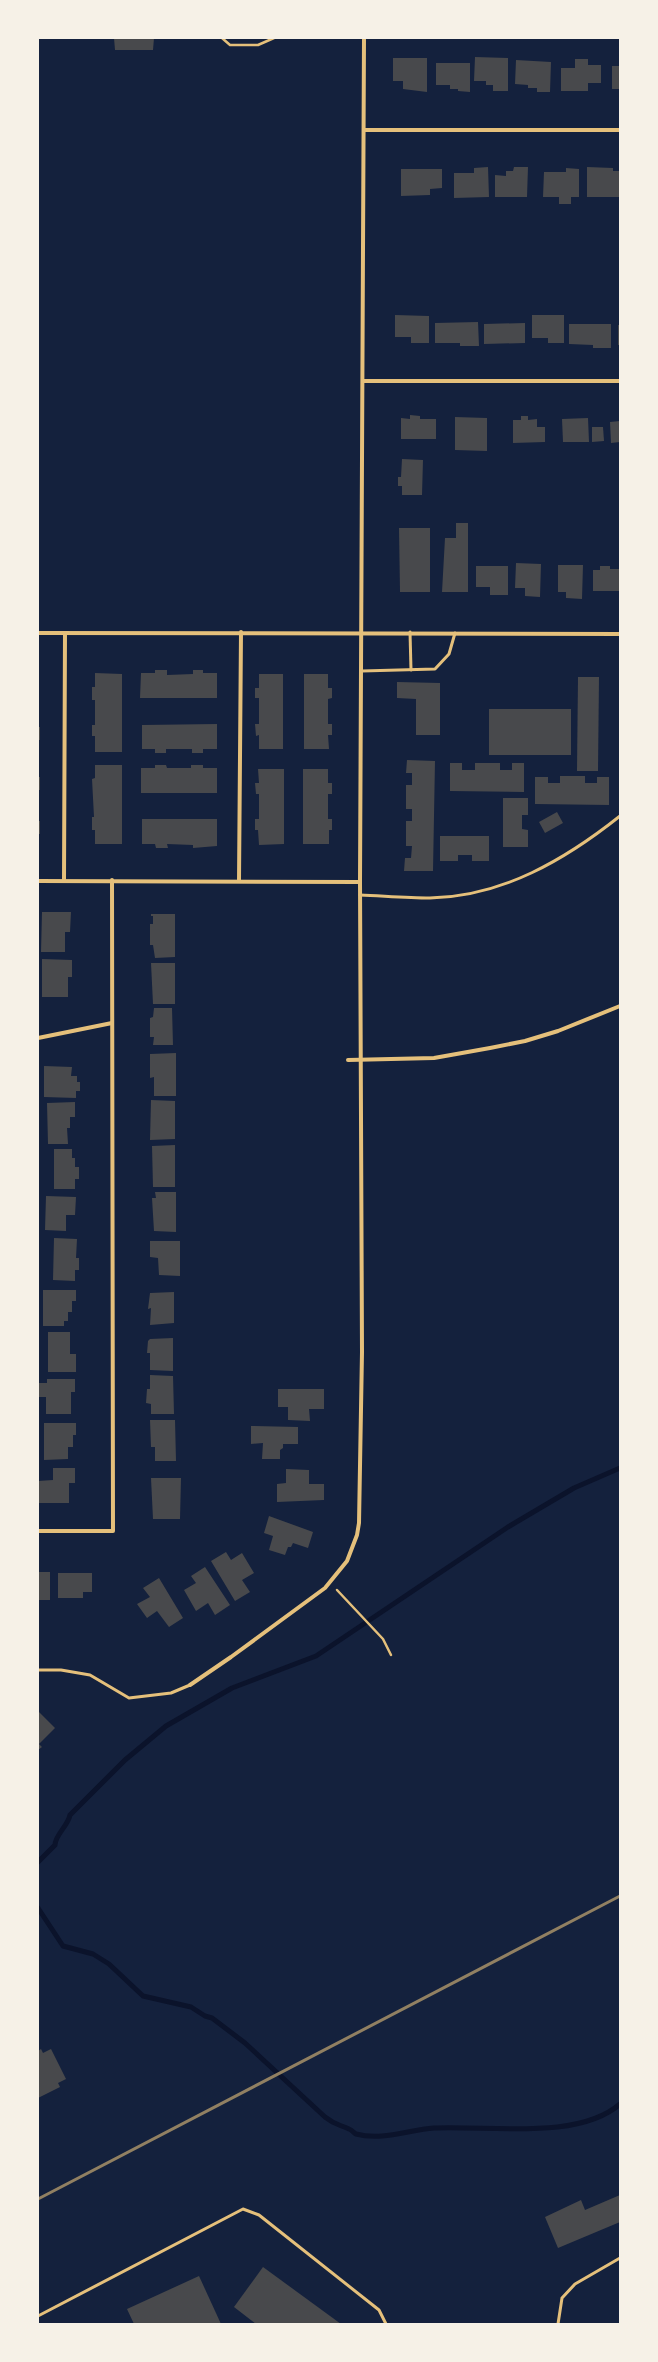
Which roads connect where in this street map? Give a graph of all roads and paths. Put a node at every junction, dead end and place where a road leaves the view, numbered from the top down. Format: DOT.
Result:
graph roads {
  1 [pos="222,38"];
  2 [pos="274,38"];
  3 [pos="364,38"];
  4 [pos="364,130"];
  5 [pos="620,130"];
  6 [pos="364,381"];
  7 [pos="620,381"];
  8 [pos="241,632"];
  9 [pos="362,632"];
  10 [pos="410,632"];
  11 [pos="38,633"];
  12 [pos="65,633"];
  13 [pos="455,633"];
  14 [pos="620,634"];
  15 [pos="411,670"];
  16 [pos="362,671"];
  17 [pos="620,816"];
  18 [pos="112,880"];
  19 [pos="38,881"];
  20 [pos="64,881"];
  21 [pos="239,881"];
  22 [pos="360,882"];
  23 [pos="360,895"];
  24 [pos="620,1006"];
  25 [pos="112,1023"];
  26 [pos="38,1038"];
  27 [pos="361,1059"];
  28 [pos="348,1060"];
  29 [pos="38,1531"];
  30 [pos="330,1583"];
  31 [pos="391,1655"];
  32 [pos="38,1670"];
  33 [pos="190,1684"];
  34 [pos="620,2258"];
  35 [pos="38,2316"];
  36 [pos="386,2324"];
  37 [pos="558,2324"];
  1 -- 2 [label="path"];
  3 -- 4 [label="street"];
  4 -- 5 [label="street"];
  4 -- 6 [label="street"];
  6 -- 7 [label="street"];
  6 -- 9 [label="street"];
  8 -- 9 [label="street"];
  8 -- 12 [label="street"];
  8 -- 21 [label="street"];
  9 -- 10 [label="street"];
  9 -- 16 [label="street"];
  10 -- 13 [label="street"];
  10 -- 15 [label="lane"];
  11 -- 12 [label="street"];
  12 -- 20 [label="street"];
  13 -- 14 [label="street"];
  13 -- 15 [label="lane"];
  15 -- 16 [label="lane"];
  16 -- 22 [label="street"];
  17 -- 23 [label="lane"];
  18 -- 20 [label="street"];
  18 -- 21 [label="street"];
  18 -- 25 [label="street"];
  19 -- 20 [label="street"];
  21 -- 22 [label="street"];
  22 -- 23 [label="street"];
  23 -- 27 [label="street"];
  24 -- 27 [label="street"];
  25 -- 26 [label="street"];
  25 -- 29 [label="street"];
  27 -- 28 [label="street"];
  27 -- 30 [label="street"];
  30 -- 31 [label="path"];
  30 -- 33 [label="street"];
  32 -- 33 [label="lane"];
  34 -- 37 [label="lane"];
  35 -- 36 [label="lane"];
}
